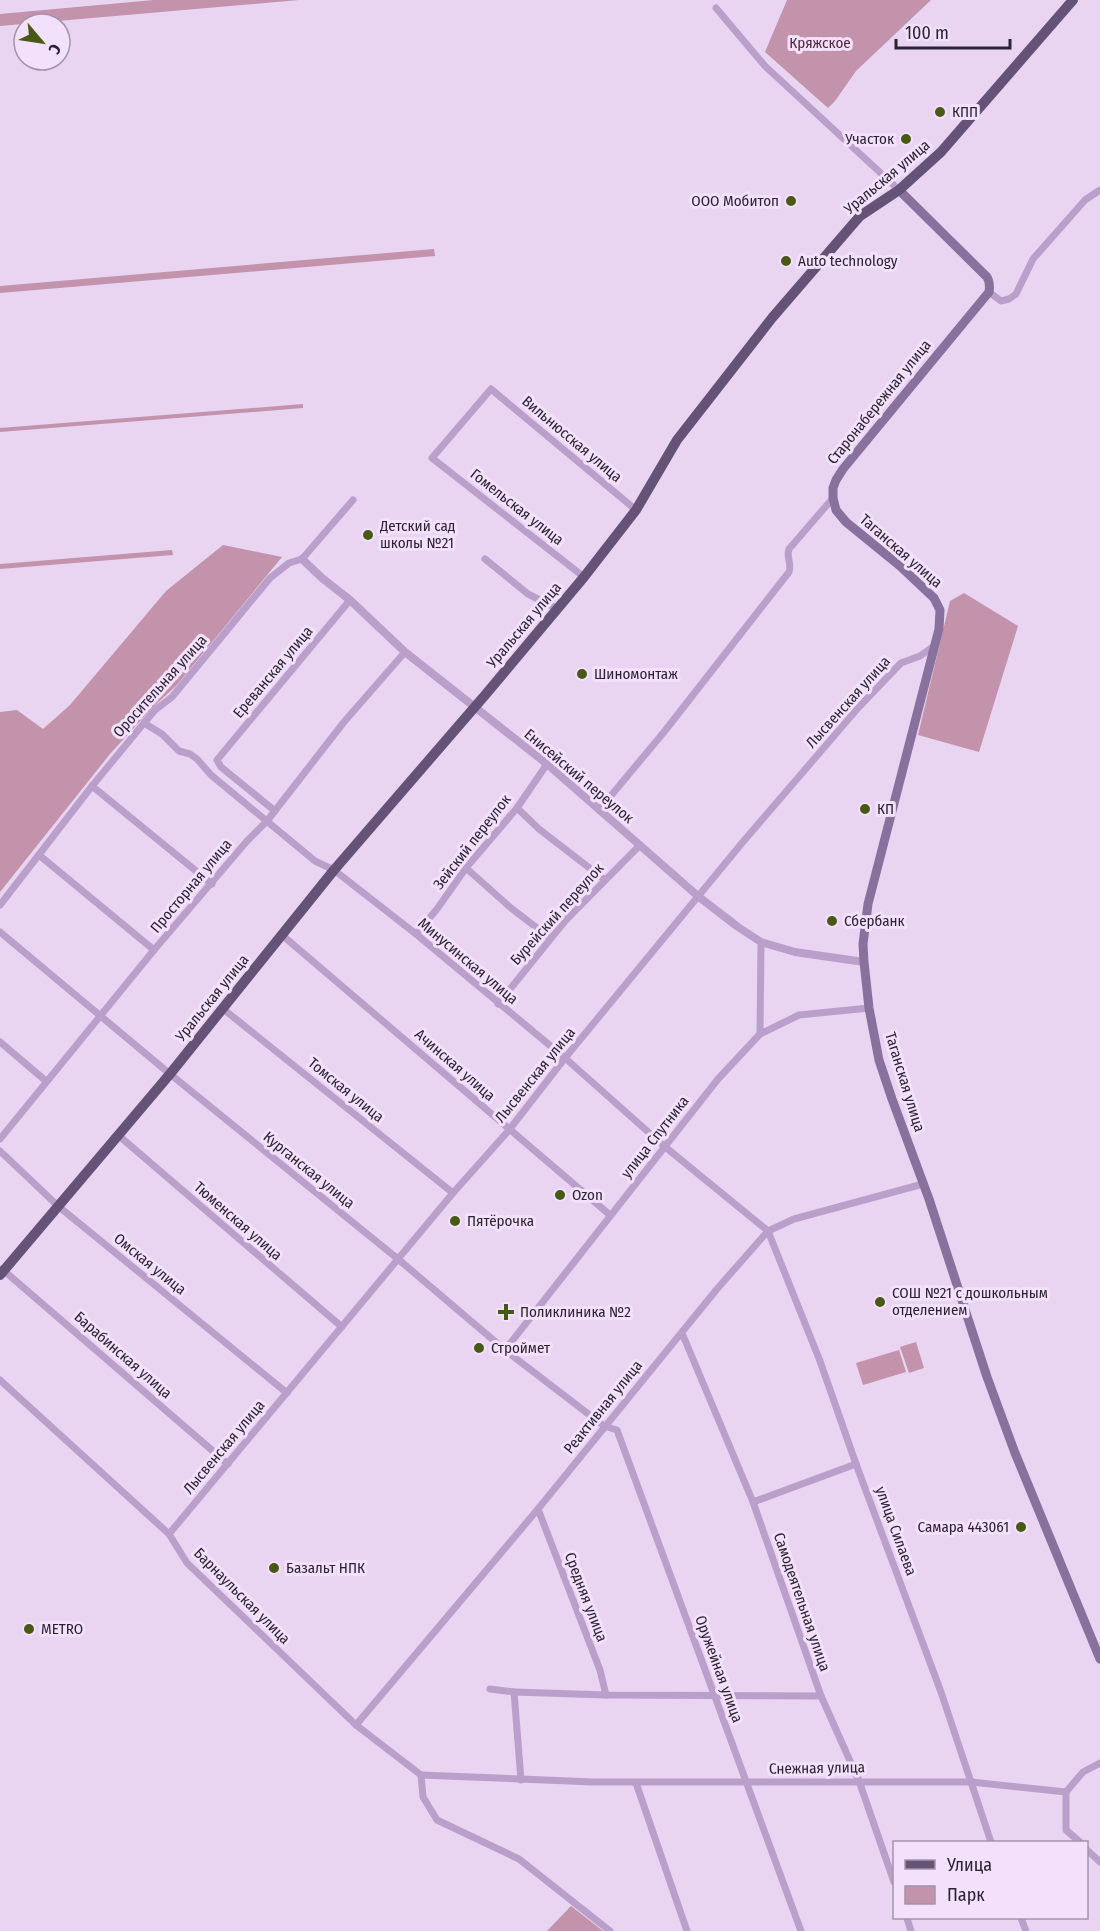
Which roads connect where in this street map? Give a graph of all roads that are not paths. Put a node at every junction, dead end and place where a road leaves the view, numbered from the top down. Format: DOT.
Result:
graph roads {
  1 [pos="1073,0"];
  2 [pos="716,8"];
  3 [pos="1100,189"];
  4 [pos="899,190"];
  5 [pos="989,292"];
  6 [pos="432,458"];
  7 [pos="833,498"];
  8 [pos="353,500"];
  9 [pos="636,510"];
  10 [pos="302,559"];
  11 [pos="485,559"];
  12 [pos="584,577"];
  13 [pos="350,600"];
  14 [pos="558,609"];
  15 [pos="934,646"];
  16 [pos="405,652"];
  17 [pos="474,708"];
  18 [pos="144,723"];
  19 [pos="547,764"];
  20 [pos="92,786"];
  21 [pos="518,808"];
  22 [pos="599,810"];
  23 [pos="275,811"];
  24 [pos="267,821"];
  25 [pos="639,845"];
  26 [pos="39,855"];
  27 [pos="466,868"];
  28 [pos="334,870"];
  29 [pos="605,879"];
  30 [pos="212,884"];
  31 [pos="699,897"];
  32 [pos="0,904"];
  33 [pos="0,932"];
  34 [pos="416,934"];
  35 [pos="282,935"];
  36 [pos="550,938"];
  37 [pos="760,942"];
  38 [pos="154,950"];
  39 [pos="864,962"];
  40 [pos="498,1004"];
  41 [pos="222,1008"];
  42 [pos="869,1008"];
  43 [pos="100,1016"];
  44 [pos="760,1034"];
  45 [pos="0,1042"];
  46 [pos="565,1058"];
  47 [pos="170,1074"];
  48 [pos="46,1081"];
  49 [pos="509,1130"];
  50 [pos="118,1135"];
  51 [pos="0,1139"];
  52 [pos="664,1146"];
  53 [pos="0,1151"];
  54 [pos="923,1184"];
  55 [pos="453,1193"];
  56 [pos="58,1206"];
  57 [pos="610,1215"];
  58 [pos="768,1232"];
  59 [pos="398,1259"];
  60 [pos="1,1271"];
  61 [pos="342,1327"];
  62 [pos="682,1333"];
  63 [pos="505,1350"];
  64 [pos="0,1380"];
  65 [pos="287,1393"];
  66 [pos="604,1426"];
  67 [pos="228,1464"];
  68 [pos="856,1464"];
  69 [pos="753,1502"];
  70 [pos="538,1509"];
  71 [pos="169,1534"];
  72 [pos="1100,1659"];
  73 [pos="490,1689"];
  74 [pos="514,1692"];
  75 [pos="606,1695"];
  76 [pos="715,1695"];
  77 [pos="821,1696"];
  78 [pos="356,1725"];
  79 [pos="1100,1763"];
  80 [pos="421,1775"];
  81 [pos="521,1780"];
  82 [pos="859,1781"];
  83 [pos="745,1782"];
  84 [pos="971,1782"];
  85 [pos="636,1783"];
  86 [pos="1066,1792"];
  87 [pos="991,1841"];
  88 [pos="1079,1841"];
  89 [pos="1088,1851"];
  90 [pos="1100,1862"];
  91 [pos="893,1879"];
  92 [pos="610,1931"];
  93 [pos="687,1931"];
  94 [pos="801,1931"];
  1 -- 4 [label="main road, Уральская улица"];
  2 -- 4 [label="street"];
  3 -- 5 [label="street"];
  4 -- 5 [label="main road"];
  4 -- 9 [label="main road, Уральская улица"];
  5 -- 7 [label="main road, Старонабережная улица"];
  6 -- 9 [label="street, Вильнюсская улица"];
  6 -- 12 [label="street, Гомельская улица"];
  7 -- 15 [label="main road, Таганская улица"];
  7 -- 22 [label="street, Старонабережная улица"];
  8 -- 10 [label="street, Оросительная улица"];
  9 -- 12 [label="main road, Уральская улица"];
  10 -- 13 [label="street, Енисейский переулок"];
  10 -- 18 [label="street, Оросительная улица"];
  11 -- 14 [label="street"];
  12 -- 14 [label="main road, Уральская улица"];
  13 -- 16 [label="street, Енисейский переулок"];
  13 -- 23 [label="street, Ереванская улица"];
  14 -- 17 [label="main road, Уральская улица"];
  15 -- 31 [label="street, Лысвенская улица"];
  15 -- 39 [label="main road, Таганская улица"];
  16 -- 17 [label="street, Енисейский переулок"];
  16 -- 23 [label="street, Просторная улица"];
  17 -- 19 [label="street, Енисейский переулок"];
  17 -- 28 [label="main road, Уральская улица"];
  18 -- 20 [label="street, Оросительная улица"];
  18 -- 24 [label="street, Минусинская улица"];
  19 -- 21 [label="street, Зейский переулок"];
  19 -- 22 [label="street, Енисейский переулок"];
  20 -- 26 [label="street, Оросительная улица"];
  20 -- 30 [label="street"];
  21 -- 27 [label="street, Зейский переулок"];
  21 -- 29 [label="street"];
  22 -- 25 [label="street, Енисейский переулок"];
  23 -- 24 [label="street, Просторная улица"];
  24 -- 28 [label="street, Минусинская улица"];
  24 -- 30 [label="street, Просторная улица"];
  25 -- 29 [label="street, Бурейский переулок"];
  25 -- 31 [label="street, Енисейский переулок"];
  26 -- 32 [label="street, Оросительная улица"];
  26 -- 38 [label="street"];
  27 -- 34 [label="street, Зейский переулок"];
  27 -- 36 [label="street"];
  28 -- 34 [label="street, Минусинская улица"];
  28 -- 35 [label="main road, Уральская улица"];
  29 -- 36 [label="street, Бурейский переулок"];
  30 -- 38 [label="street, Просторная улица"];
  31 -- 37 [label="street, Енисейский переулок"];
  31 -- 46 [label="street, Лысвенская улица"];
  33 -- 43 [label="street, Курганская улица"];
  34 -- 40 [label="street, Минусинская улица"];
  35 -- 41 [label="main road, Уральская улица"];
  35 -- 49 [label="street, Ачинская улица"];
  36 -- 40 [label="street, Бурейский переулок"];
  37 -- 39 [label="street, Енисейский переулок"];
  37 -- 44 [label="street"];
  38 -- 43 [label="street, Просторная улица"];
  39 -- 42 [label="main road, Таганская улица"];
  40 -- 46 [label="street, Минусинская улица"];
  41 -- 47 [label="main road, Уральская улица"];
  41 -- 55 [label="street, Томская улица"];
  42 -- 44 [label="street, улица Спутника"];
  42 -- 54 [label="main road, Таганская улица"];
  43 -- 47 [label="street, Курганская улица"];
  43 -- 48 [label="street, Просторная улица"];
  44 -- 52 [label="street, улица Спутника"];
  45 -- 48 [label="street"];
  46 -- 49 [label="street, Лысвенская улица"];
  46 -- 52 [label="street, Минусинская улица"];
  47 -- 50 [label="main road, Уральская улица"];
  47 -- 59 [label="street, Курганская улица"];
  48 -- 51 [label="street, Просторная улица"];
  49 -- 55 [label="street, Лысвенская улица"];
  49 -- 57 [label="street, Ачинская улица"];
  50 -- 56 [label="main road, Уральская улица"];
  50 -- 61 [label="street, Тюменская улица"];
  52 -- 57 [label="street, улица Спутника"];
  52 -- 58 [label="street, Минусинская улица"];
  53 -- 56 [label="street, Омская улица"];
  54 -- 58 [label="street, Реактивная улица"];
  54 -- 72 [label="main road, Таганская улица"];
  55 -- 59 [label="street, Лысвенская улица"];
  56 -- 60 [label="main road, Уральская улица"];
  56 -- 65 [label="street, Омская улица"];
  57 -- 63 [label="street, улица Спутника"];
  58 -- 62 [label="street, Реактивная улица"];
  58 -- 68 [label="street, улица Силаева"];
  59 -- 61 [label="street, Лысвенская улица"];
  59 -- 63 [label="street, Курганская улица"];
  60 -- 67 [label="street, Барабинская улица"];
  61 -- 65 [label="street, Лысвенская улица"];
  62 -- 66 [label="street, Реактивная улица"];
  62 -- 69 [label="street, Самодеятельная улица"];
  63 -- 66 [label="street, Курганская улица"];
  64 -- 71 [label="street, Барнаульская улица"];
  65 -- 67 [label="street, Лысвенская улица"];
  66 -- 70 [label="street, Реактивная улица"];
  66 -- 76 [label="street, Оружейная улица"];
  67 -- 71 [label="street, Лысвенская улица"];
  68 -- 69 [label="street"];
  68 -- 84 [label="street, улица Силаева"];
  69 -- 77 [label="street, Самодеятельная улица"];
  70 -- 75 [label="street, Средняя улица"];
  70 -- 78 [label="street, Реактивная улица"];
  71 -- 78 [label="street, Барнаульская улица"];
  73 -- 74 [label="street"];
  74 -- 75 [label="street"];
  74 -- 81 [label="street"];
  75 -- 76 [label="street"];
  76 -- 77 [label="street"];
  76 -- 83 [label="street, Оружейная улица"];
  77 -- 82 [label="street, Самодеятельная улица"];
  78 -- 80 [label="street, Барнаульская улица"];
  79 -- 86 [label="street"];
  80 -- 81 [label="street, Снежная улица"];
  80 -- 92 [label="street"];
  81 -- 85 [label="street, Снежная улица"];
  82 -- 83 [label="street, Снежная улица"];
  82 -- 84 [label="street, Снежная улица"];
  82 -- 91 [label="street, Самодеятельная улица"];
  83 -- 85 [label="street, Снежная улица"];
  83 -- 94 [label="street, Оружейная улица"];
  84 -- 86 [label="street, Снежная улица"];
  84 -- 87 [label="street, улица Силаева"];
  85 -- 93 [label="street"];
  86 -- 88 [label="street"];
  89 -- 90 [label="street"];
}
